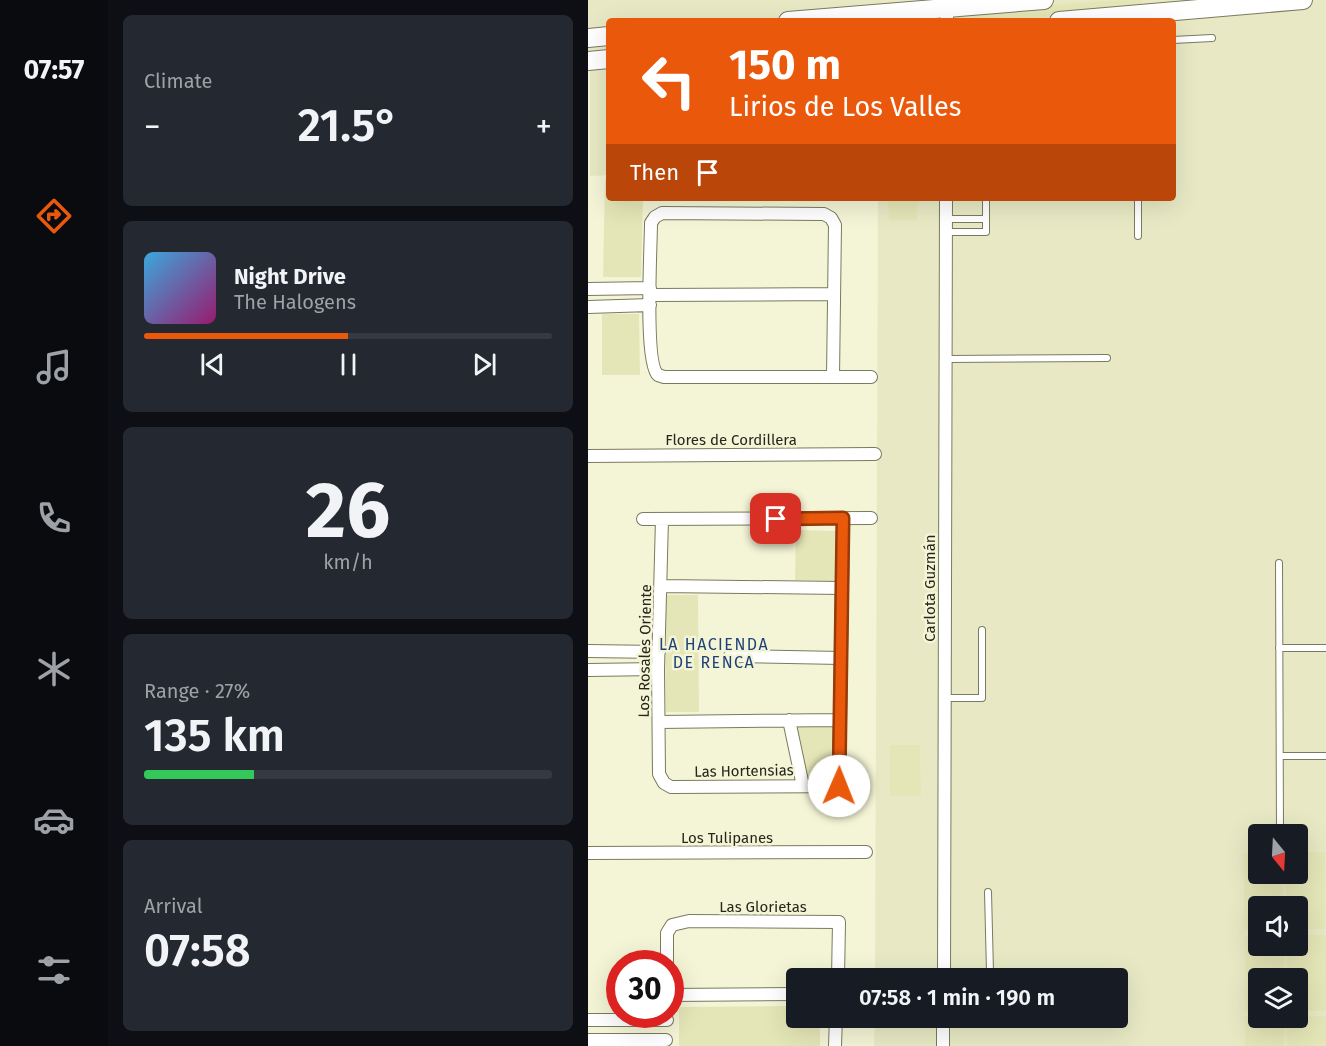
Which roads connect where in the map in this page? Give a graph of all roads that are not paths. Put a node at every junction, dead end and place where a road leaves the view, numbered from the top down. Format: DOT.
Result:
graph roads {
  1 [pos="1044,0"];
  2 [pos="1303,0"];
  3 [pos="1007,2"];
  4 [pos="1152,6"];
  5 [pos="947,10"];
  6 [pos="831,18"];
  7 [pos="1078,18"];
  8 [pos="606,36"];
  9 [pos="588,38"];
  10 [pos="1212,38"];
  11 [pos="1176,40"];
  12 [pos="606,59"];
  13 [pos="588,61"];
  14 [pos="946,201"];
  15 [pos="986,201"];
  16 [pos="1138,201"];
  17 [pos="946,219"];
  18 [pos="986,219"];
  19 [pos="946,232"];
  20 [pos="1138,236"];
  21 [pos="588,289"];
  22 [pos="834,294"];
  23 [pos="650,296"];
  24 [pos="588,307"];
  25 [pos="1107,358"];
  26 [pos="946,359"];
  27 [pos="833,377"];
  28 [pos="871,377"];
  29 [pos="875,454"];
  30 [pos="588,456"];
  31 [pos="843,518"];
  32 [pos="871,518"];
  33 [pos="643,519"];
  34 [pos="662,519"];
  35 [pos="1279,563"];
  36 [pos="661,586"];
  37 [pos="842,588"];
  38 [pos="982,630"];
  39 [pos="1279,648"];
  40 [pos="1326,648"];
  41 [pos="588,651"];
  42 [pos="659,652"];
  43 [pos="730,656"];
  44 [pos="841,658"];
  45 [pos="588,669"];
  46 [pos="658,669"];
  47 [pos="945,698"];
  48 [pos="789,720"];
  49 [pos="840,720"];
  50 [pos="659,723"];
  51 [pos="1280,756"];
  52 [pos="1326,756"];
  53 [pos="664,783"];
  54 [pos="802,786"];
  55 [pos="839,786"];
  56 [pos="862,786"];
  57 [pos="1280,824"];
  58 [pos="866,852"];
  59 [pos="588,853"];
  60 [pos="988,892"];
  61 [pos="667,950"];
  62 [pos="837,968"];
  63 [pos="944,968"];
  64 [pos="990,968"];
  65 [pos="786,994"];
  66 [pos="684,995"];
  67 [pos="606,1019"];
  68 [pos="588,1020"];
  69 [pos="836,1028"];
  70 [pos="943,1028"];
  71 [pos="588,1040"];
  72 [pos="667,1043"];
  73 [pos="835,1046"];
  74 [pos="943,1046"];
  1 -- 3 [label="street"];
  2 -- 4 [label="street"];
  3 -- 5 [label="street"];
  4 -- 7 [label="street"];
  5 -- 6 [label="street"];
  8 -- 9 [label="street"];
  10 -- 11 [label="lane"];
  12 -- 13 [label="street"];
  14 -- 17 [label="street, Carlota Guzmán"];
  15 -- 18 [label="lane"];
  16 -- 20 [label="lane"];
  17 -- 18 [label="lane"];
  17 -- 19 [label="street, Carlota Guzmán"];
  18 -- 19 [label="lane"];
  19 -- 26 [label="street, Carlota Guzmán"];
  21 -- 23 [label="street"];
  22 -- 23 [label="street"];
  22 -- 23 [label="street"];
  22 -- 27 [label="street"];
  23 -- 24 [label="street"];
  23 -- 27 [label="street"];
  25 -- 26 [label="lane"];
  26 -- 47 [label="street, Carlota Guzmán"];
  27 -- 28 [label="street"];
  29 -- 30 [label="street, Flores de Cordillera"];
  31 -- 32 [label="street"];
  31 -- 34 [label="street"];
  31 -- 37 [label="street"];
  33 -- 34 [label="street"];
  34 -- 36 [label="street, Los Rosales Oriente"];
  35 -- 39 [label="lane"];
  36 -- 37 [label="street"];
  36 -- 42 [label="street, Los Rosales Oriente"];
  37 -- 44 [label="street"];
  38 -- 47 [label="lane"];
  39 -- 40 [label="lane"];
  39 -- 51 [label="lane"];
  41 -- 42 [label="street"];
  42 -- 46 [label="street, Los Rosales Oriente"];
  43 -- 44 [label="street"];
  44 -- 49 [label="street"];
  45 -- 46 [label="street"];
  46 -- 50 [label="street, Los Rosales Oriente"];
  47 -- 63 [label="street, Carlota Guzmán"];
  48 -- 49 [label="street"];
  48 -- 50 [label="street"];
  48 -- 54 [label="street"];
  49 -- 55 [label="street"];
  50 -- 53 [label="street, Los Rosales Oriente"];
  51 -- 52 [label="lane"];
  51 -- 57 [label="lane"];
  53 -- 54 [label="street, Las Hortensias"];
  54 -- 55 [label="street, Las Hortensias"];
  55 -- 56 [label="street, Las Hortensias"];
  58 -- 59 [label="street, Los Tulipanes"];
  60 -- 64 [label="lane"];
  61 -- 62 [label="street, Las Glorietas"];
  65 -- 66 [label="street"];
  67 -- 68 [label="street"];
  69 -- 73 [label="street"];
  70 -- 74 [label="street"];
  71 -- 72 [label="street"];
}
